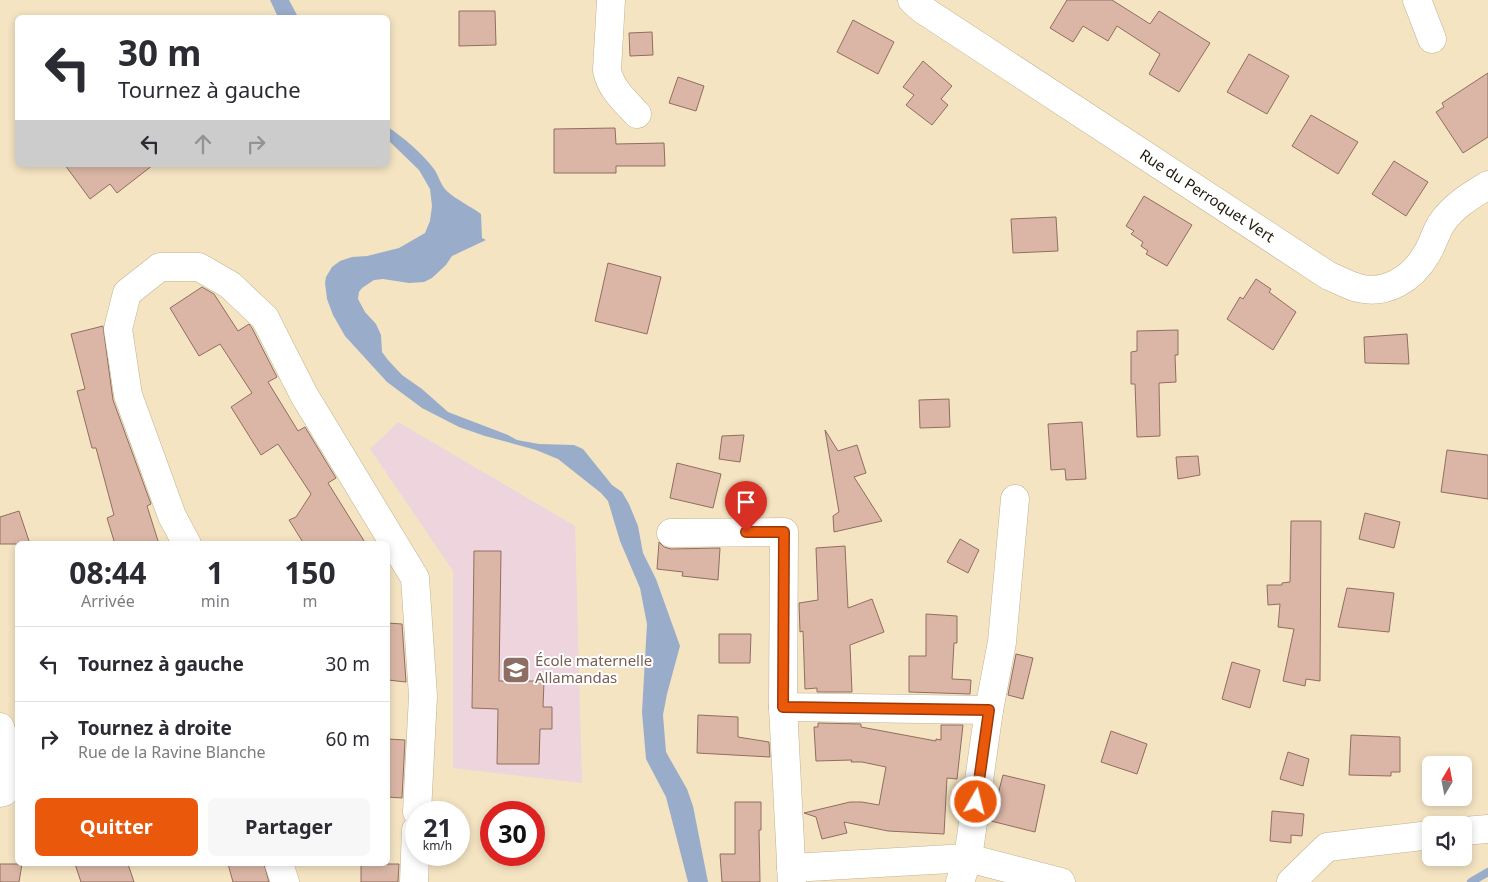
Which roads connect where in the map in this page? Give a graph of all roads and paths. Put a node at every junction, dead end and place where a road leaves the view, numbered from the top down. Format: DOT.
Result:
graph roads {
  1 [pos="611,0"];
  2 [pos="912,0"];
  3 [pos="1417,0"];
  4 [pos="1432,39"];
  5 [pos="637,114"];
  6 [pos="1488,185"];
  7 [pos="1015,499"];
  8 [pos="671,533"];
  9 [pos="185,541"];
  10 [pos="783,707"];
  11 [pos="989,710"];
  12 [pos="0,727"];
  13 [pos="0,793"];
  14 [pos="418,801"];
  15 [pos="1488,828"];
  16 [pos="1472,830"];
  17 [pos="1422,836"];
  18 [pos="280,866"];
  19 [pos="415,866"];
  20 [pos="964,870"];
  21 [pos="792,875"];
  22 [pos="285,882"];
  23 [pos="414,882"];
  24 [pos="1061,882"];
  25 [pos="1291,882"];
  1 -- 5 [label="street"];
  2 -- 6 [label="street, Rue du Perroquet Vert"];
  3 -- 4 [label="street"];
  7 -- 11 [label="street"];
  8 -- 10 [label="street"];
  9 -- 14 [label="street"];
  10 -- 11 [label="street"];
  10 -- 21 [label="street"];
  11 -- 20 [label="street"];
  12 -- 13 [label="street"];
  15 -- 16 [label="street"];
  17 -- 25 [label="street"];
  18 -- 22 [label="street"];
  19 -- 23 [label="street"];
  20 -- 21 [label="street"];
  20 -- 24 [label="street"];
}
